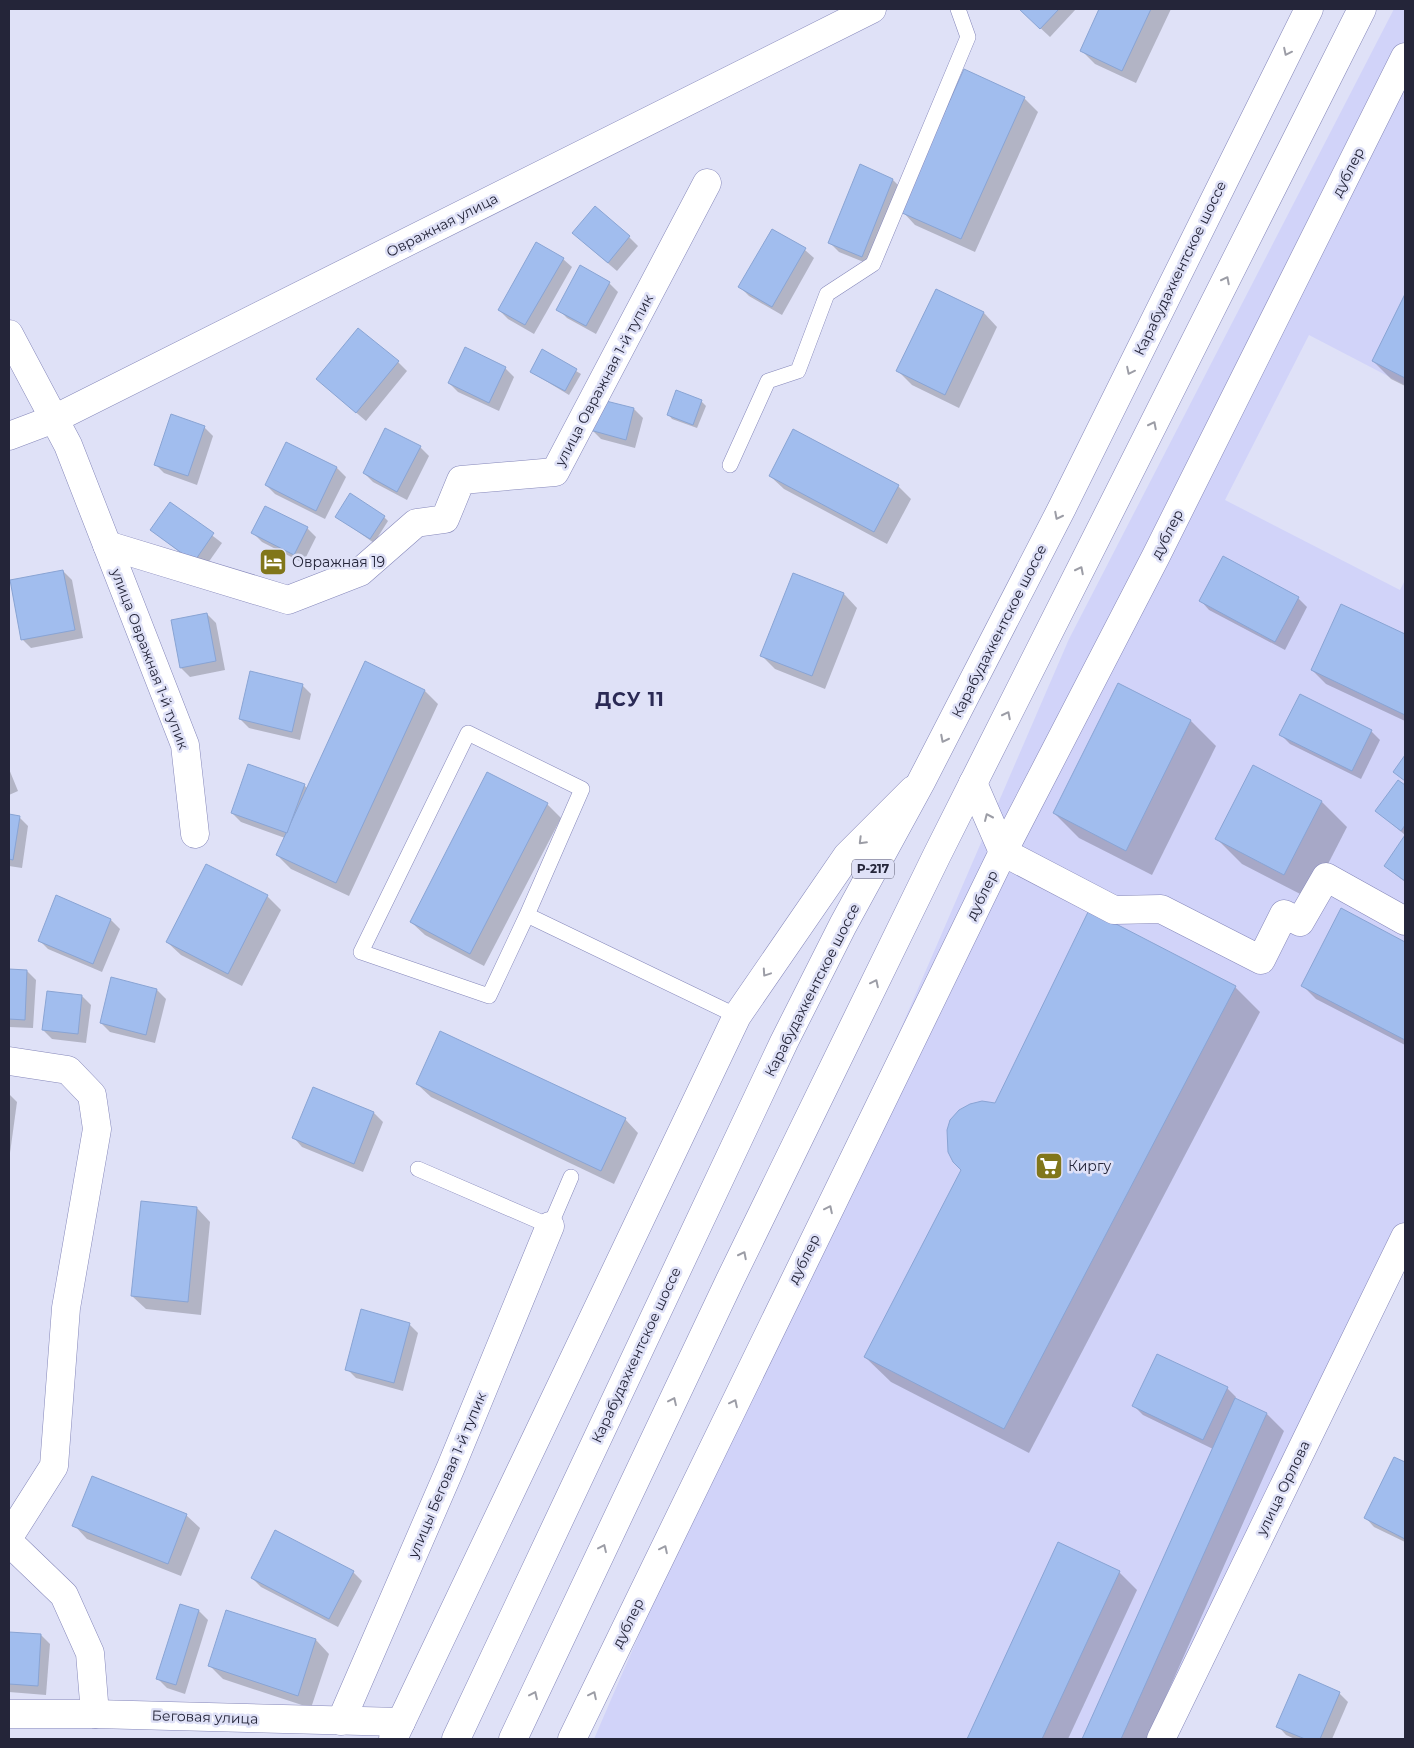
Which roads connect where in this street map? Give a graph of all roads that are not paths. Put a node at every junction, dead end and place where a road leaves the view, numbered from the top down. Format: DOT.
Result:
graph roads {
  1 [pos="872,9"];
  2 [pos="958,9"];
  3 [pos="1309,9"];
  4 [pos="1362,9"];
  5 [pos="1405,57"];
  6 [pos="707,183"];
  7 [pos="9,334"];
  8 [pos="54,419"];
  9 [pos="9,436"];
  10 [pos="730,465"];
  11 [pos="107,545"];
  12 [pos="921,782"];
  13 [pos="973,783"];
  14 [pos="195,834"];
  15 [pos="1003,852"];
  16 [pos="527,915"];
  17 [pos="1405,921"];
  18 [pos="737,1016"];
  19 [pos="9,1061"];
  20 [pos="418,1169"];
  21 [pos="572,1177"];
  22 [pos="550,1226"];
  23 [pos="1405,1237"];
  24 [pos="9,1537"];
  25 [pos="9,1542"];
  26 [pos="9,1714"];
  27 [pos="95,1714"];
  28 [pos="341,1721"];
  29 [pos="397,1730"];
  30 [pos="456,1739"];
  31 [pos="513,1739"];
  32 [pos="572,1739"];
  33 [pos="1162,1739"];
  1 -- 8 [label="main road, Овражная улица"];
  2 -- 10 [label="lane"];
  3 -- 12 [label="main road, Карабудахкентское шоссе / Р-217, one-way"];
  13 -- 4 [label="main road, one-way"];
  5 -- 15 [label="main road, дублер"];
  6 -- 11 [label="main road, улица Овражная 1-й тупик"];
  7 -- 8 [label="main road, улица Овражная 1-й тупик"];
  8 -- 9 [label="main road, Овражная улица"];
  8 -- 11 [label="main road, улица Овражная 1-й тупик"];
  11 -- 14 [label="main road, улица Овражная 1-й тупик"];
  12 -- 18 [label="main road, one-way"];
  12 -- 30 [label="main road, Карабудахкентское шоссе / Р-217"];
  15 -- 13 [label="main road, one-way"];
  31 -- 13 [label="main road, one-way"];
  15 -- 17 [label="main road"];
  32 -- 15 [label="main road, дублер, one-way"];
  16 -- 16 [label="lane"];
  16 -- 18 [label="lane"];
  18 -- 29 [label="main road"];
  19 -- 24 [label="main road"];
  20 -- 22 [label="lane"];
  21 -- 22 [label="lane"];
  22 -- 28 [label="main road, улицы Беговая 1-й тупик"];
  23 -- 33 [label="main road, улица Орлова"];
  25 -- 27 [label="main road"];
  26 -- 27 [label="main road, Беговая улица"];
  27 -- 28 [label="main road, Беговая улица"];
  28 -- 29 [label="main road, Беговая улица"];
}
